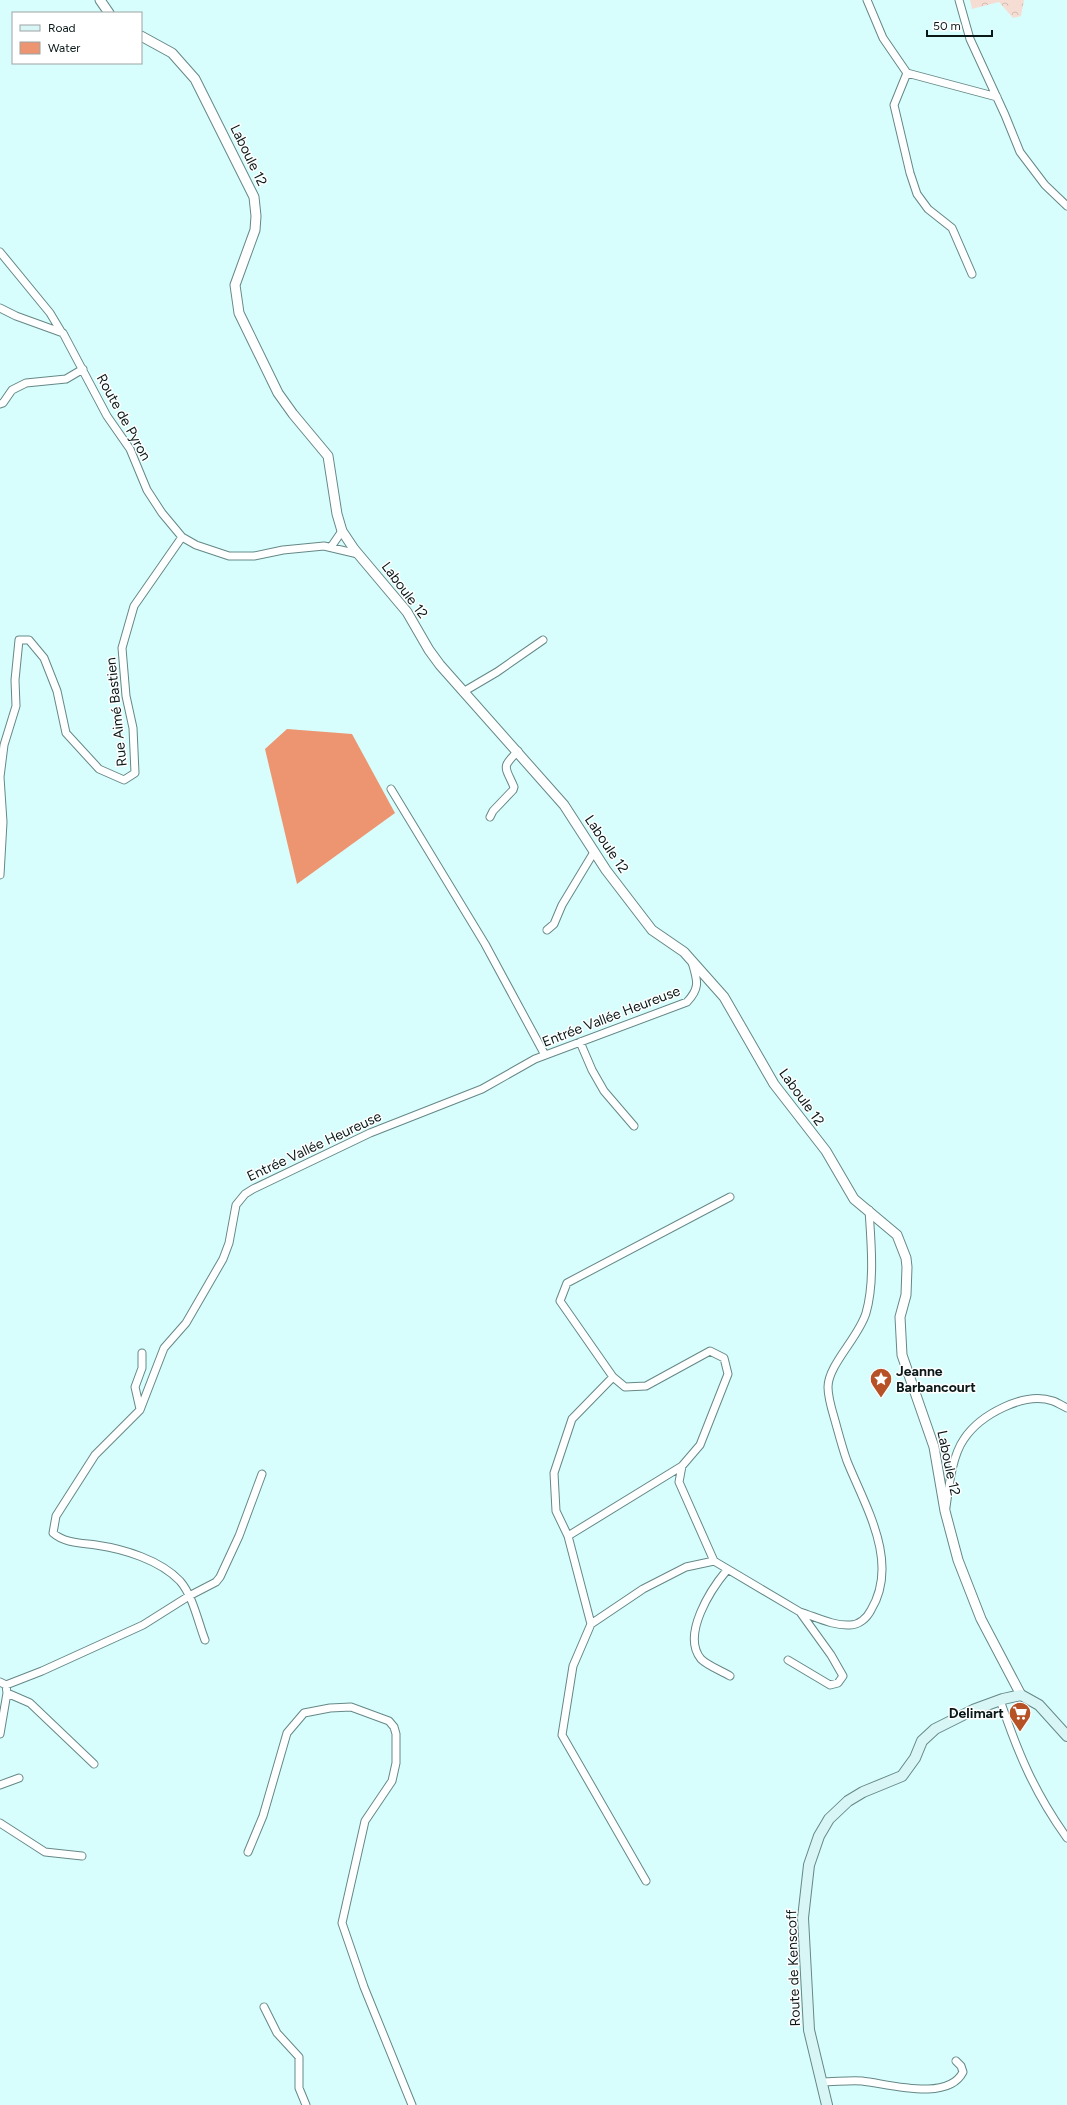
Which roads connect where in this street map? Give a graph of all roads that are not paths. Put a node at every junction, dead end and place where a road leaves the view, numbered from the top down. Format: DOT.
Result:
graph roads {
  1 [pos="100,0"];
  2 [pos="867,0"];
  3 [pos="959,0"];
  4 [pos="108,12"];
  5 [pos="142,37"];
  6 [pos="907,73"];
  7 [pos="996,97"];
  8 [pos="1067,206"];
  9 [pos="0,252"];
  10 [pos="972,274"];
  11 [pos="0,308"];
  12 [pos="62,333"];
  13 [pos="83,369"];
  14 [pos="0,404"];
  15 [pos="342,531"];
  16 [pos="182,537"];
  17 [pos="331,547"];
  18 [pos="358,554"];
  19 [pos="543,640"];
  20 [pos="463,692"];
  21 [pos="518,751"];
  22 [pos="391,789"];
  23 [pos="490,817"];
  24 [pos="594,852"];
  25 [pos="0,875"];
  26 [pos="547,930"];
  27 [pos="692,962"];
  28 [pos="580,1042"];
  29 [pos="545,1055"];
  30 [pos="634,1126"];
  31 [pos="730,1197"];
  32 [pos="869,1210"];
  33 [pos="142,1353"];
  34 [pos="613,1377"];
  35 [pos="1067,1408"];
  36 [pos="140,1410"];
  37 [pos="682,1466"];
  38 [pos="262,1474"];
  39 [pos="945,1511"];
  40 [pos="568,1536"];
  41 [pos="714,1561"];
  42 [pos="727,1570"];
  43 [pos="189,1596"];
  44 [pos="800,1612"];
  45 [pos="591,1624"];
  46 [pos="205,1640"];
  47 [pos="788,1660"];
  48 [pos="730,1676"];
  49 [pos="3,1684"];
  50 [pos="7,1693"];
  51 [pos="1021,1694"];
  52 [pos="1000,1700"];
  53 [pos="0,1734"];
  54 [pos="1067,1736"];
  55 [pos="94,1764"];
  56 [pos="19,1778"];
  57 [pos="0,1785"];
  58 [pos="0,1823"];
  59 [pos="1067,1838"];
  60 [pos="248,1852"];
  61 [pos="82,1856"];
  62 [pos="646,1880"];
  63 [pos="264,2007"];
  64 [pos="956,2061"];
  65 [pos="822,2082"];
  66 [pos="306,2105"];
  67 [pos="412,2105"];
  68 [pos="827,2105"];
  1 -- 4 [label="street"];
  2 -- 6 [label="street"];
  3 -- 7 [label="street"];
  5 -- 15 [label="street, Laboule 12"];
  6 -- 7 [label="street"];
  6 -- 10 [label="street"];
  7 -- 8 [label="street"];
  9 -- 12 [label="street, Route de Pyron"];
  11 -- 12 [label="street"];
  12 -- 13 [label="street, Route de Pyron"];
  13 -- 14 [label="street"];
  13 -- 16 [label="street, Route de Pyron"];
  15 -- 17 [label="street"];
  15 -- 18 [label="street, Laboule 12"];
  16 -- 17 [label="street, Route de Pyron"];
  16 -- 25 [label="street, Rue Aimé Bastien"];
  17 -- 18 [label="street, Route de Pyron"];
  18 -- 20 [label="street, Laboule 12"];
  19 -- 20 [label="street"];
  20 -- 21 [label="street, Laboule 12"];
  21 -- 23 [label="street"];
  21 -- 24 [label="street, Laboule 12"];
  22 -- 29 [label="street"];
  24 -- 26 [label="street"];
  24 -- 27 [label="street, Laboule 12"];
  27 -- 28 [label="street, Entrée Vallée Heureuse"];
  27 -- 32 [label="street, Laboule 12"];
  28 -- 29 [label="street, Entrée Vallée Heureuse"];
  28 -- 30 [label="street"];
  29 -- 36 [label="street, Entrée Vallée Heureuse"];
  31 -- 34 [label="street"];
  32 -- 39 [label="street, Laboule 12"];
  32 -- 44 [label="street"];
  33 -- 36 [label="street"];
  34 -- 37 [label="street"];
  34 -- 40 [label="street"];
  35 -- 39 [label="street"];
  36 -- 43 [label="street, Entrée Vallée Heureuse"];
  37 -- 40 [label="street"];
  37 -- 41 [label="street"];
  38 -- 43 [label="street"];
  39 -- 51 [label="street, Laboule 12"];
  40 -- 45 [label="street"];
  41 -- 42 [label="street"];
  41 -- 45 [label="street"];
  42 -- 44 [label="street"];
  42 -- 48 [label="street"];
  43 -- 46 [label="street"];
  43 -- 49 [label="street"];
  44 -- 47 [label="street"];
  45 -- 62 [label="street"];
  49 -- 50 [label="street"];
  50 -- 53 [label="street"];
  50 -- 55 [label="street"];
  51 -- 52 [label="main road, Route de Kenscoff"];
  51 -- 54 [label="main road"];
  52 -- 59 [label="street"];
  52 -- 65 [label="main road, Route de Kenscoff"];
  56 -- 57 [label="street"];
  58 -- 61 [label="street"];
  60 -- 67 [label="street"];
  63 -- 66 [label="street"];
  64 -- 65 [label="street"];
  65 -- 68 [label="main road, Route de Kenscoff"];
}
